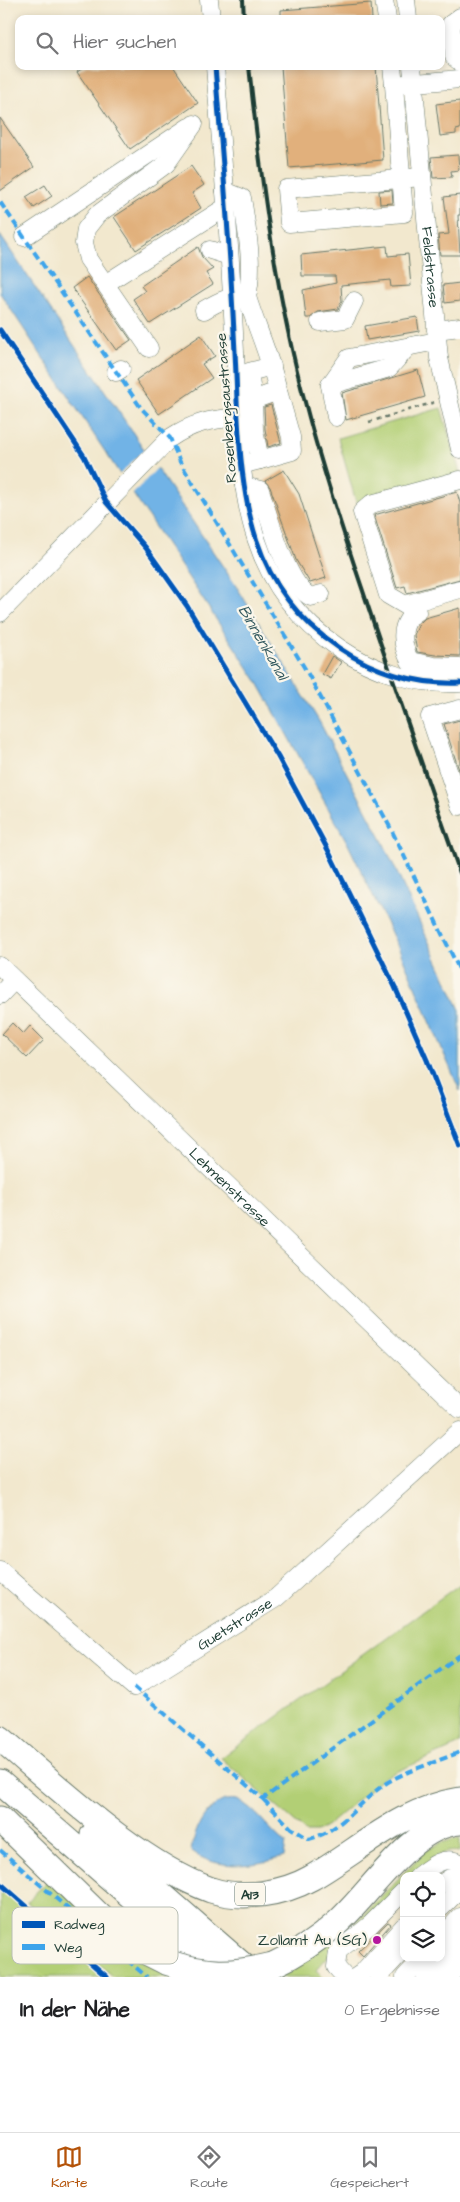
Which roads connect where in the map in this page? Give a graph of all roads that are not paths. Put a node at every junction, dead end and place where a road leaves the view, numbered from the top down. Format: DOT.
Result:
graph roads {
  1 [pos="210,0"];
  2 [pos="384,0"];
  3 [pos="406,0"];
  4 [pos="211,15"];
  5 [pos="386,15"];
  6 [pos="408,15"];
  7 [pos="460,17"];
  8 [pos="460,62"];
  9 [pos="215,70"];
  10 [pos="392,70"];
  11 [pos="412,75"];
  12 [pos="460,79"];
  13 [pos="394,85"];
  14 [pos="219,112"];
  15 [pos="194,124"];
  16 [pos="422,177"];
  17 [pos="401,179"];
  18 [pos="225,199"];
  19 [pos="24,237"];
  20 [pos="210,250"];
  21 [pos="229,256"];
  22 [pos="105,284"];
  23 [pos="239,297"];
  24 [pos="354,301"];
  25 [pos="204,310"];
  26 [pos="320,322"];
  27 [pos="460,327"];
  28 [pos="436,336"];
  29 [pos="149,348"];
  30 [pos="275,379"];
  31 [pos="252,391"];
  32 [pos="238,417"];
  33 [pos="336,417"];
  34 [pos="460,449"];
  35 [pos="260,460"];
  36 [pos="241,465"];
  37 [pos="460,480"];
  38 [pos="244,486"];
  39 [pos="460,589"];
  40 [pos="321,594"];
  41 [pos="460,601"];
  42 [pos="442,606"];
  43 [pos="417,612"];
  44 [pos="0,613"];
  45 [pos="460,667"];
  46 [pos="460,683"];
  47 [pos="460,709"];
  48 [pos="460,806"];
  49 [pos="0,966"];
  50 [pos="14,980"];
  51 [pos="0,995"];
  52 [pos="460,1409"];
  53 [pos="460,1431"];
  54 [pos="0,1571"];
  55 [pos="0,1738"];
  56 [pos="0,1755"];
  57 [pos="0,1782"];
  58 [pos="460,1800"];
  59 [pos="0,1819"];
  60 [pos="460,1822"];
  61 [pos="460,1835"];
  62 [pos="460,1863"];
  63 [pos="423,1872"];
  64 [pos="460,1878"];
  65 [pos="445,1881"];
  66 [pos="460,1889"];
  67 [pos="400,1895"];
  68 [pos="445,1904"];
  69 [pos="90,1907"];
  70 [pos="144,1907"];
  71 [pos="460,1918"];
  72 [pos="400,1930"];
  73 [pos="445,1934"];
  74 [pos="178,1937"];
  75 [pos="460,1939"];
  76 [pos="400,1953"];
  77 [pos="419,1962"];
  78 [pos="460,1962"];
  79 [pos="173,1964"];
  80 [pos="274,1966"];
  81 [pos="224,1977"];
  82 [pos="345,1977"];
  83 [pos="356,1977"];
  84 [pos="378,1977"];
  85 [pos="405,1977"];
  86 [pos="427,1977"];
  87 [pos="446,1977"];
  1 -- 4 [label="street"];
  2 -- 5 [label="street"];
  3 -- 6 [label="street"];
  7 -- 8 [label="street"];
  9 -- 14 [label="street, Rosenbergsaustrasse"];
  10 -- 13 [label="street"];
  11 -- 12 [label="street"];
  11 -- 13 [label="street"];
  11 -- 16 [label="street, Feldstrasse"];
  13 -- 17 [label="street"];
  14 -- 15 [label="street"];
  14 -- 18 [label="street, Rosenbergsaustrasse"];
  15 -- 19 [label="street"];
  15 -- 22 [label="street"];
  16 -- 17 [label="street"];
  16 -- 28 [label="street, Feldstrasse"];
  17 -- 17 [label="street"];
  18 -- 21 [label="street, Rosenbergsaustrasse"];
  18 -- 22 [label="street"];
  18 -- 23 [label="street"];
  20 -- 21 [label="street"];
  21 -- 23 [label="street, Rosenbergsaustrasse"];
  22 -- 29 [label="street"];
  23 -- 25 [label="street"];
  23 -- 30 [label="street"];
  23 -- 32 [label="street, Rosenbergsaustrasse"];
  24 -- 26 [label="street"];
  27 -- 28 [label="street"];
  28 -- 33 [label="street"];
  28 -- 34 [label="street, Feldstrasse"];
  30 -- 31 [label="street"];
  30 -- 31 [label="street"];
  30 -- 35 [label="street"];
  31 -- 35 [label="street"];
  32 -- 36 [label="street, Rosenbergsaustrasse"];
  32 -- 44 [label="street"];
  35 -- 36 [label="street"];
  36 -- 38 [label="street, Rosenbergsaustrasse"];
  37 -- 39 [label="street"];
  38 -- 40 [label="street"];
  38 -- 46 [label="street, Rosenbergsaustrasse"];
  41 -- 42 [label="street"];
  43 -- 45 [label="street"];
  47 -- 48 [label="street"];
  49 -- 50 [label="street, Lehmenstrasse"];
  50 -- 51 [label="street"];
  50 -- 52 [label="street, Lehmenstrasse"];
  53 -- 54 [label="street, Guetstrasse"];
  55 -- 58 [label="highway, A13"];
  56 -- 80 [label="highway"];
  57 -- 70 [label="highway"];
  59 -- 69 [label="highway, bridge"];
  60 -- 80 [label="highway"];
  61 -- 80 [label="street"];
  62 -- 63 [label="street"];
  64 -- 65 [label="street"];
  66 -- 68 [label="street"];
  67 -- 82 [label="street"];
  71 -- 73 [label="street"];
  72 -- 83 [label="street"];
  74 -- 81 [label="highway"];
  75 -- 86 [label="main road"];
  76 -- 84 [label="street"];
  77 -- 85 [label="street"];
  78 -- 87 [label="main road"];
  79 -- 80 [label="highway, bridge"];
}
